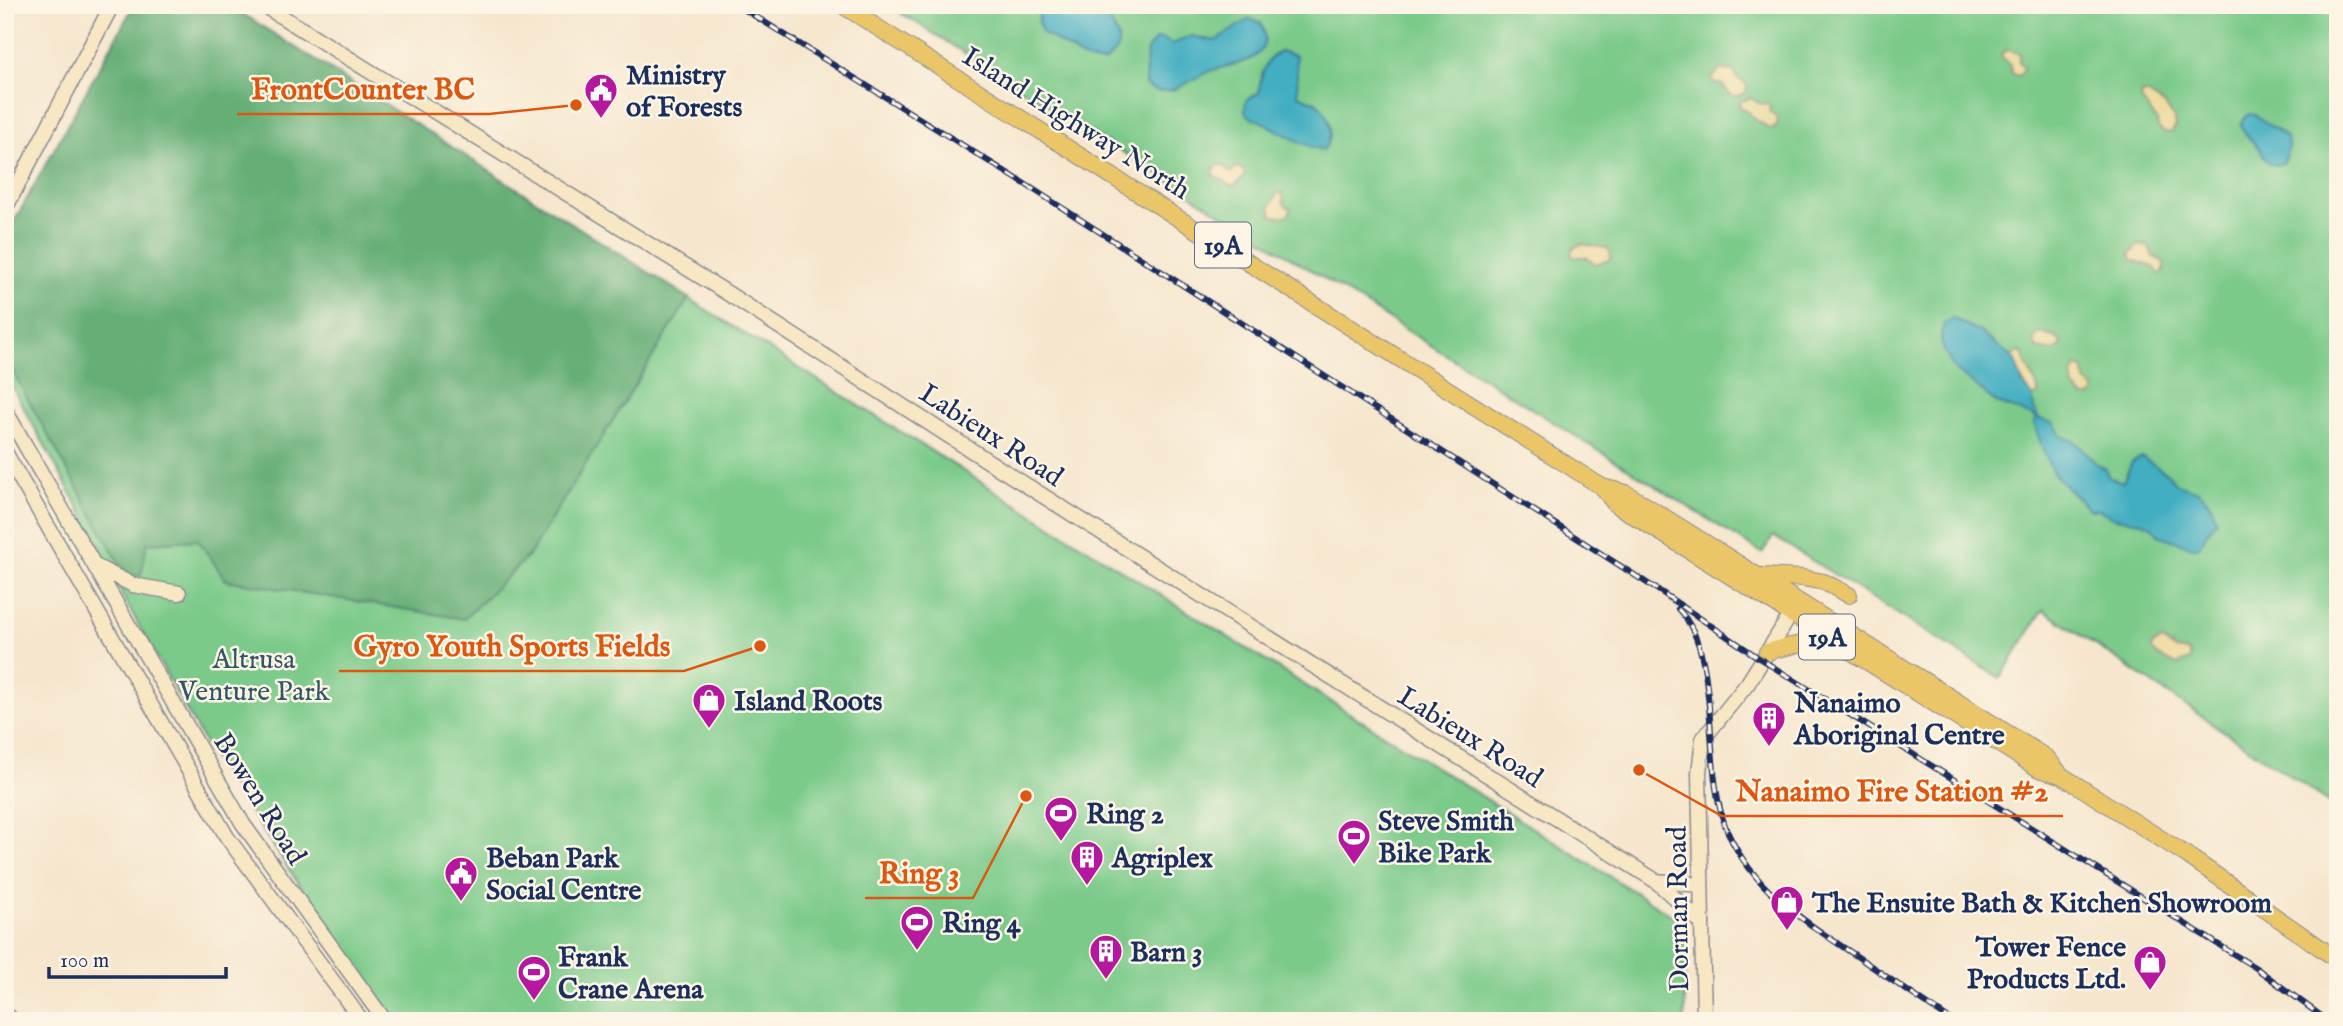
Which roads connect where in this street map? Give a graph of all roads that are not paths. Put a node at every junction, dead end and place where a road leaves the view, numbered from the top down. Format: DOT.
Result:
graph roads {
  1 [pos="113,5"];
  2 [pos="263,5"];
  3 [pos="842,5"];
  4 [pos="5,209"];
  5 [pos="5,410"];
  6 [pos="5,452"];
  7 [pos="1602,487"];
  8 [pos="94,565"];
  9 [pos="1758,575"];
  10 [pos="179,593"];
  11 [pos="1849,595"];
  12 [pos="1791,614"];
  13 [pos="1846,648"];
  14 [pos="1767,652"];
  15 [pos="2061,775"];
  16 [pos="1656,881"];
  17 [pos="1701,885"];
  18 [pos="1702,923"];
  19 [pos="2338,960"];
  20 [pos="5,1014"];
  21 [pos="14,1021"];
  22 [pos="362,1021"];
  23 [pos="385,1021"];
  24 [pos="1704,1021"];
  1 -- 4 [label="street"];
  2 -- 16 [label="street, Labieux Road"];
  3 -- 7 [label="main road, Island Highway North / 19A"];
  5 -- 8 [label="street, Bowen Road"];
  6 -- 22 [label="street, Bowen Road"];
  7 -- 9 [label="main road, Island Highway North / 19A"];
  7 -- 12 [label="main road, Island Highway North / 19A"];
  8 -- 10 [label="street"];
  8 -- 23 [label="street, Bowen Road"];
  9 -- 11 [label="main road"];
  9 -- 15 [label="main road, Island Highway North / 19A"];
  12 -- 13 [label="main road, Island Highway North / 19A"];
  12 -- 14 [label="street, Dorman Road"];
  13 -- 14 [label="main road"];
  13 -- 15 [label="main road, Island Highway North / 19A"];
  14 -- 17 [label="street, Dorman Road"];
  15 -- 19 [label="main road, Island Highway North / 19A"];
  16 -- 17 [label="street, Labieux Road"];
  16 -- 18 [label="street"];
  17 -- 18 [label="street, Dorman Road"];
  18 -- 24 [label="street, Dorman Road"];
  20 -- 21 [label="street"];
}
